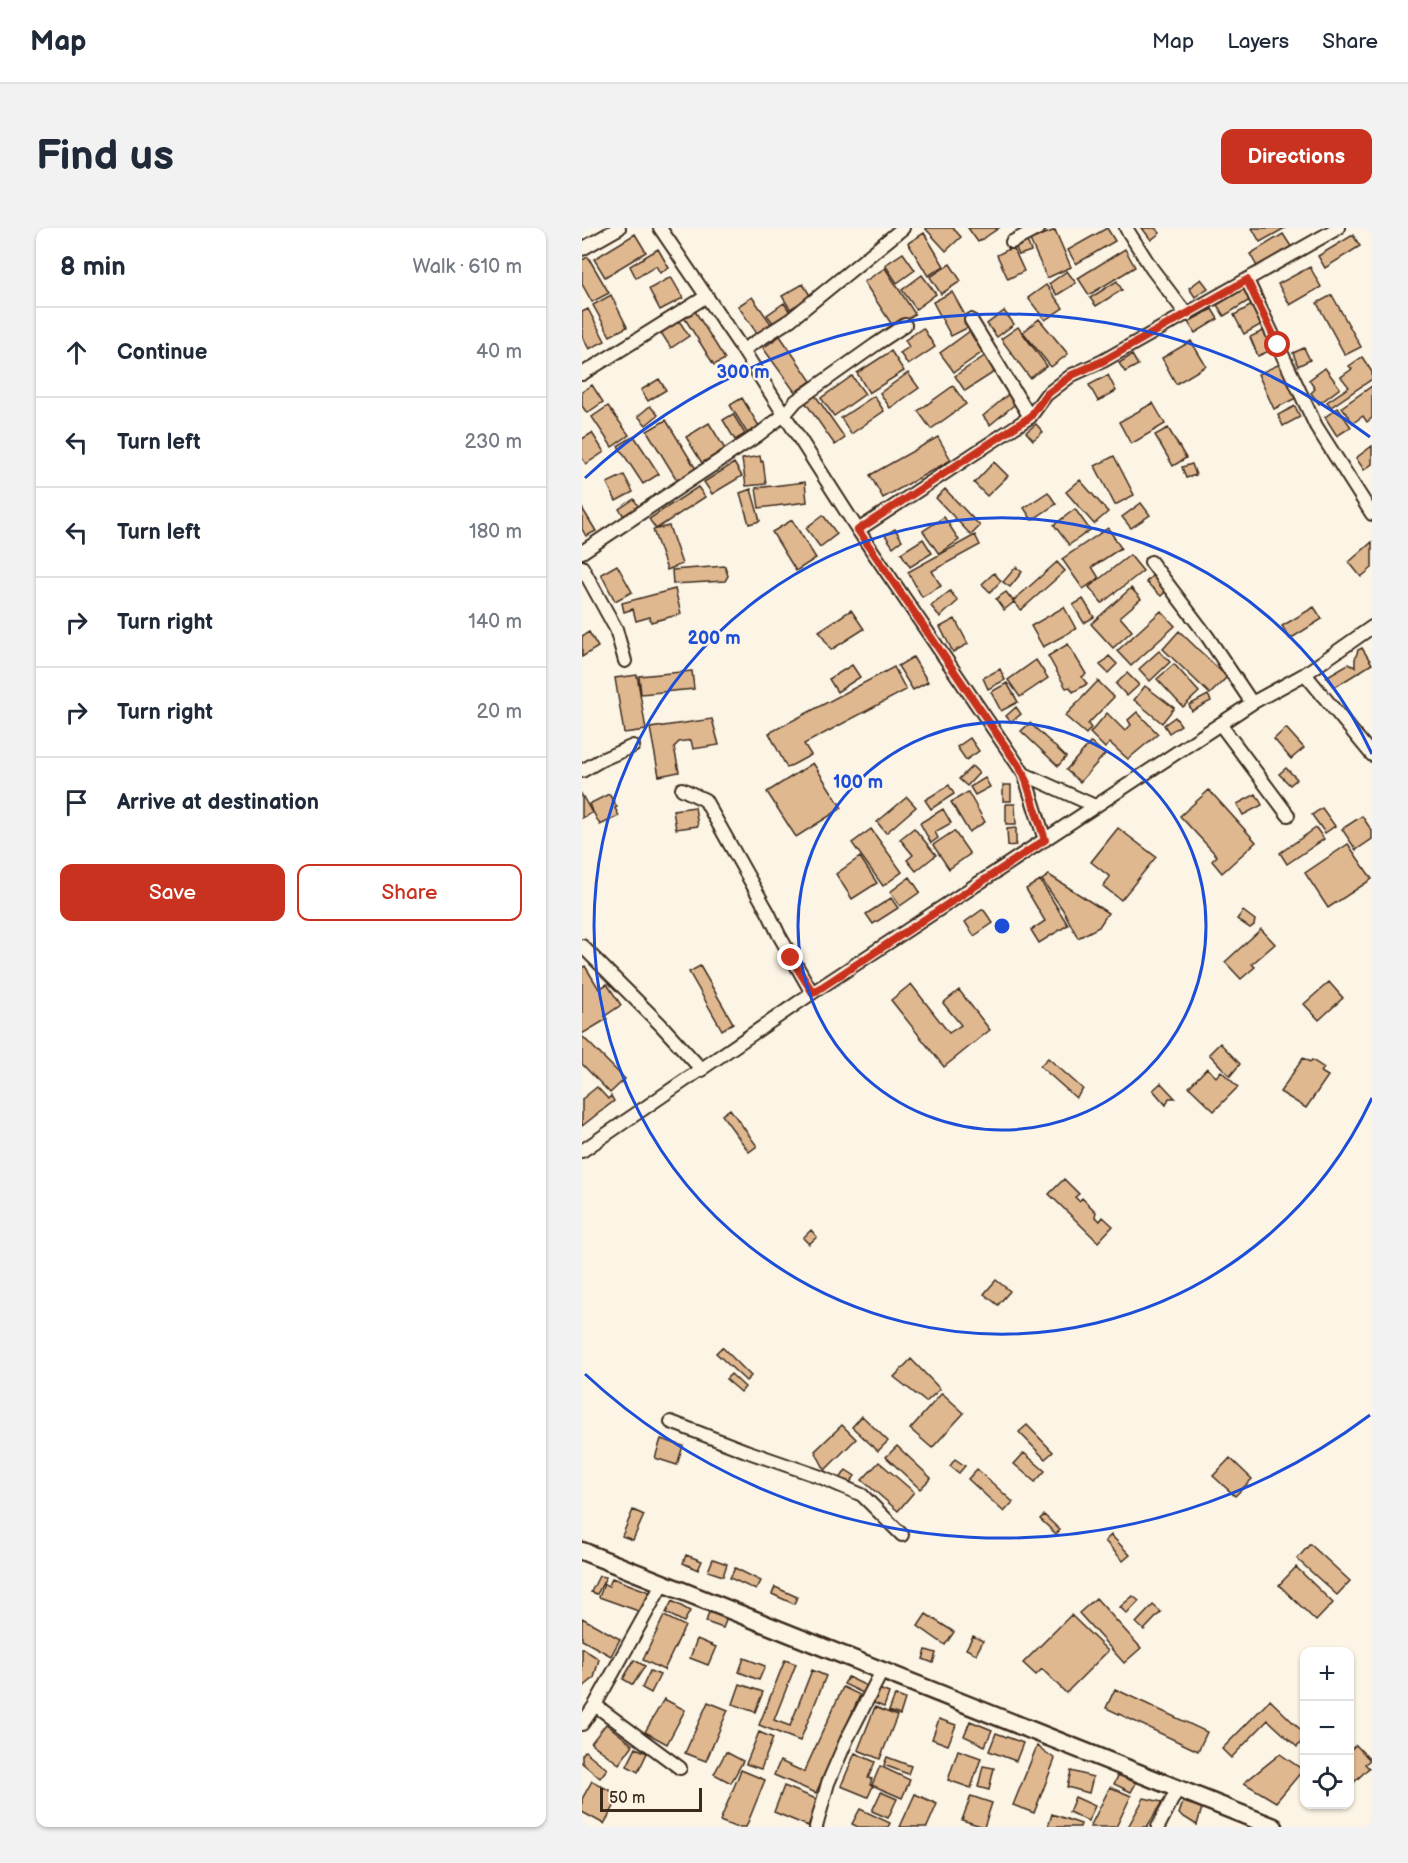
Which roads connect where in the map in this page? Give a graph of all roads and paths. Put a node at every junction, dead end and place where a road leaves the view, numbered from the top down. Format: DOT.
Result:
graph roads {
  1 [pos="619,228"];
  2 [pos="660,228"];
  3 [pos="903,228"];
  4 [pos="1039,228"];
  5 [pos="1126,228"];
  6 [pos="1338,228"];
  7 [pos="1012,242"];
  8 [pos="582,249"];
  9 [pos="1247,280"];
  10 [pos="707,296"];
  11 [pos="1187,315"];
  12 [pos="972,320"];
  13 [pos="905,325"];
  14 [pos="743,350"];
  15 [pos="582,374"];
  16 [pos="784,414"];
  17 [pos="1030,417"];
  18 [pos="1372,514"];
  19 [pos="858,530"];
  20 [pos="582,552"];
  21 [pos="1151,562"];
  22 [pos="582,567"];
  23 [pos="1372,627"];
  24 [pos="625,662"];
  25 [pos="1305,674"];
  26 [pos="1252,703"];
  27 [pos="1220,724"];
  28 [pos="633,746"];
  29 [pos="1372,755"];
  30 [pos="582,771"];
  31 [pos="1024,774"];
  32 [pos="682,789"];
  33 [pos="1095,806"];
  34 [pos="1288,815"];
  35 [pos="1045,840"];
  36 [pos="582,946"];
  37 [pos="813,993"];
  38 [pos="702,1070"];
  39 [pos="582,1151"];
  40 [pos="671,1422"];
  41 [pos="902,1535"];
  42 [pos="582,1551"];
  43 [pos="663,1584"];
  44 [pos="882,1671"];
  45 [pos="595,1705"];
  46 [pos="582,1724"];
  47 [pos="680,1768"];
  48 [pos="1178,1788"];
  49 [pos="1252,1823"];
  50 [pos="816,1827"];
  51 [pos="1158,1827"];
  52 [pos="1274,1827"];
  1 -- 8 [label="street"];
  2 -- 10 [label="street"];
  3 -- 14 [label="street"];
  4 -- 7 [label="street"];
  5 -- 11 [label="street"];
  6 -- 9 [label="street"];
  9 -- 11 [label="street"];
  9 -- 18 [label="street"];
  10 -- 14 [label="street"];
  10 -- 15 [label="street"];
  11 -- 17 [label="street"];
  12 -- 17 [label="street"];
  13 -- 16 [label="street"];
  14 -- 16 [label="street"];
  16 -- 19 [label="street"];
  16 -- 20 [label="street"];
  17 -- 19 [label="street"];
  19 -- 31 [label="street"];
  21 -- 26 [label="street"];
  22 -- 24 [label="street"];
  23 -- 25 [label="street"];
  25 -- 26 [label="street"];
  25 -- 29 [label="street"];
  26 -- 27 [label="street"];
  27 -- 33 [label="street"];
  27 -- 34 [label="street"];
  28 -- 30 [label="street"];
  31 -- 33 [label="street"];
  31 -- 35 [label="street"];
  32 -- 37 [label="street"];
  33 -- 35 [label="street"];
  35 -- 37 [label="street"];
  36 -- 38 [label="street"];
  37 -- 38 [label="street"];
  38 -- 39 [label="street"];
  40 -- 41 [label="street"];
  42 -- 43 [label="street"];
  43 -- 44 [label="street"];
  43 -- 45 [label="street"];
  44 -- 48 [label="street"];
  44 -- 50 [label="street"];
  45 -- 46 [label="street"];
  45 -- 47 [label="street"];
  48 -- 49 [label="street"];
  48 -- 51 [label="street"];
  49 -- 52 [label="street"];
}
